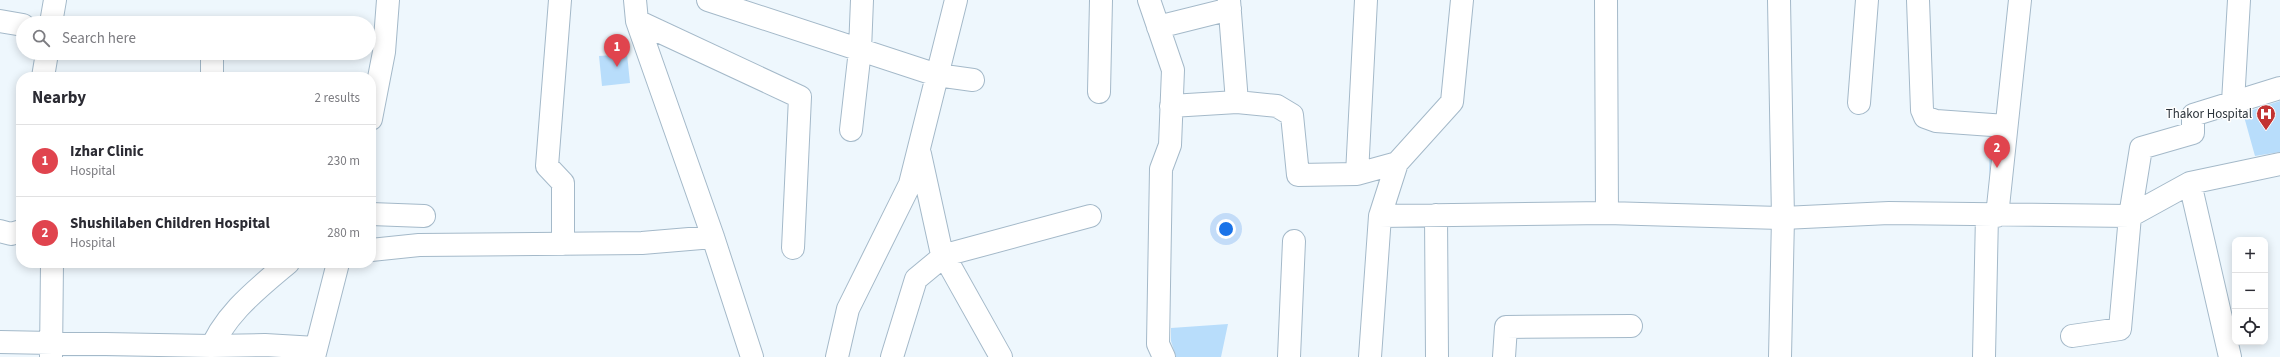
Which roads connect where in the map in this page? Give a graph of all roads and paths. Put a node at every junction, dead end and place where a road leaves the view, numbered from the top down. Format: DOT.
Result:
graph roads {
  1 [pos="55,0"];
  2 [pos="388,0"];
  3 [pos="560,0"];
  4 [pos="708,0"];
  5 [pos="862,0"];
  6 [pos="956,0"];
  7 [pos="1101,0"];
  8 [pos="1149,0"];
  9 [pos="1366,0"];
  10 [pos="1462,0"];
  11 [pos="1606,0"];
  12 [pos="1779,0"];
  13 [pos="1867,0"];
  14 [pos="1918,0"];
  15 [pos="2020,0"];
  16 [pos="2239,0"];
  17 [pos="1229,5"];
  18 [pos="636,11"];
  19 [pos="52,16"];
  20 [pos="0,21"];
  21 [pos="16,24"];
  22 [pos="1158,27"];
  23 [pos="860,50"];
  24 [pos="46,60"];
  25 [pos="212,60"];
  26 [pos="44,72"];
  27 [pos="212,72"];
  28 [pos="937,75"];
  29 [pos="973,80"];
  30 [pos="2280,88"];
  31 [pos="1098,92"];
  32 [pos="376,93"];
  33 [pos="1237,102"];
  34 [pos="2233,102"];
  35 [pos="1859,103"];
  36 [pos="1171,106"];
  37 [pos="2006,126"];
  38 [pos="851,130"];
  39 [pos="919,148"];
  40 [pos="1397,163"];
  41 [pos="2280,164"];
  42 [pos="1357,174"];
  43 [pos="2190,183"];
  44 [pos="1606,213"];
  45 [pos="376,214"];
  46 [pos="1436,215"];
  47 [pos="424,216"];
  48 [pos="1090,216"];
  49 [pos="1380,216"];
  50 [pos="1992,216"];
  51 [pos="2130,216"];
  52 [pos="1783,218"];
  53 [pos="0,231"];
  54 [pos="16,232"];
  55 [pos="713,237"];
  56 [pos="1294,241"];
  57 [pos="563,244"];
  58 [pos="793,248"];
  59 [pos="376,249"];
  60 [pos="945,256"];
  61 [pos="52,268"];
  62 [pos="282,268"];
  63 [pos="337,268"];
  64 [pos="1632,326"];
  65 [pos="2072,336"];
  66 [pos="0,342"];
  67 [pos="51,350"];
  68 [pos="209,352"];
  69 [pos="315,352"];
  70 [pos="752,357"];
  71 [pos="837,357"];
  72 [pos="892,357"];
  73 [pos="1001,357"];
  74 [pos="1164,357"];
  75 [pos="1289,357"];
  76 [pos="1370,357"];
  77 [pos="1437,357"];
  78 [pos="1504,357"];
  79 [pos="1780,357"];
  80 [pos="1984,357"];
  81 [pos="2230,357"];
  1 -- 19 [label="street"];
  2 -- 32 [label="street"];
  3 -- 57 [label="street"];
  4 -- 23 [label="street"];
  5 -- 23 [label="street"];
  6 -- 28 [label="street"];
  7 -- 31 [label="street"];
  8 -- 22 [label="street"];
  9 -- 42 [label="street"];
  10 -- 40 [label="street"];
  11 -- 44 [label="street"];
  12 -- 52 [label="street"];
  13 -- 35 [label="street"];
  14 -- 37 [label="street"];
  15 -- 37 [label="street"];
  16 -- 34 [label="street"];
  17 -- 22 [label="street"];
  17 -- 33 [label="street"];
  18 -- 55 [label="street"];
  18 -- 58 [label="street"];
  20 -- 21 [label="street"];
  22 -- 36 [label="street"];
  23 -- 28 [label="street"];
  23 -- 38 [label="street"];
  24 -- 26 [label="street"];
  25 -- 27 [label="street"];
  28 -- 29 [label="street"];
  28 -- 39 [label="street"];
  30 -- 34 [label="street"];
  33 -- 36 [label="street"];
  33 -- 42 [label="street"];
  34 -- 51 [label="street"];
  36 -- 74 [label="street"];
  37 -- 50 [label="street"];
  39 -- 60 [label="street"];
  39 -- 71 [label="street"];
  40 -- 42 [label="street"];
  40 -- 49 [label="street"];
  41 -- 43 [label="street"];
  43 -- 51 [label="street"];
  43 -- 81 [label="street"];
  44 -- 46 [label="street"];
  44 -- 52 [label="street"];
  45 -- 47 [label="street"];
  46 -- 49 [label="street"];
  46 -- 77 [label="street"];
  48 -- 60 [label="street"];
  49 -- 76 [label="street"];
  50 -- 51 [label="street"];
  50 -- 52 [label="street"];
  50 -- 80 [label="street"];
  51 -- 65 [label="street"];
  52 -- 79 [label="street"];
  53 -- 54 [label="street"];
  55 -- 57 [label="street"];
  55 -- 70 [label="street"];
  56 -- 75 [label="street"];
  57 -- 59 [label="street"];
  60 -- 72 [label="street"];
  60 -- 73 [label="street"];
  61 -- 67 [label="street"];
  62 -- 68 [label="street"];
  63 -- 69 [label="street"];
  64 -- 78 [label="street"];
  66 -- 67 [label="street"];
  67 -- 68 [label="street"];
  68 -- 69 [label="street"];
}
